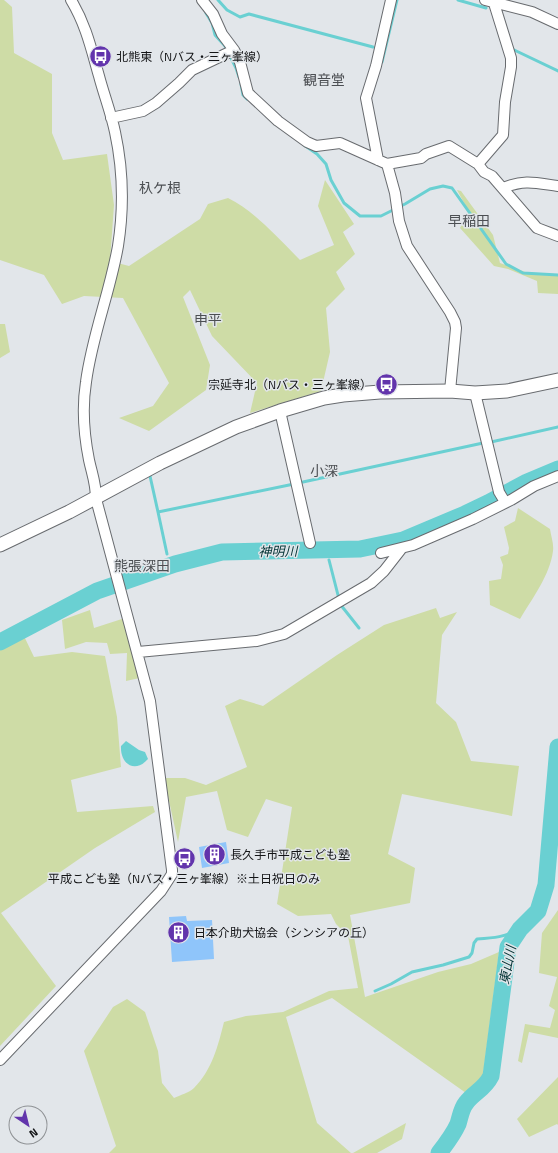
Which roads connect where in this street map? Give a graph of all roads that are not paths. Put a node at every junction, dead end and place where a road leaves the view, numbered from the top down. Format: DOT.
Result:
graph roads {
  1 [pos="71,0"];
  2 [pos="202,0"];
  3 [pos="391,0"];
  4 [pos="491,1"];
  5 [pos="558,24"];
  6 [pos="234,50"];
  7 [pos="111,118"];
  8 [pos="383,162"];
  9 [pos="478,164"];
  10 [pos="558,186"];
  11 [pos="503,188"];
  12 [pos="558,236"];
  13 [pos="558,380"];
  14 [pos="450,391"];
  15 [pos="475,393"];
  16 [pos="280,411"];
  17 [pos="558,476"];
  18 [pos="96,498"];
  19 [pos="503,498"];
  20 [pos="310,543"];
  21 [pos="0,545"];
  22 [pos="402,548"];
  23 [pos="381,553"];
  24 [pos="138,652"];
  25 [pos="0,1060"];
  1 -- 7 [label="street"];
  2 -- 6 [label="street"];
  3 -- 8 [label="street"];
  4 -- 5 [label="street"];
  4 -- 9 [label="street"];
  6 -- 7 [label="street"];
  6 -- 8 [label="street"];
  7 -- 18 [label="street"];
  8 -- 9 [label="street"];
  8 -- 14 [label="street"];
  9 -- 11 [label="street"];
  10 -- 11 [label="street"];
  11 -- 12 [label="street"];
  13 -- 15 [label="street"];
  14 -- 15 [label="street"];
  14 -- 16 [label="street"];
  15 -- 19 [label="street"];
  16 -- 18 [label="street"];
  16 -- 20 [label="street"];
  17 -- 19 [label="street"];
  18 -- 21 [label="street"];
  18 -- 24 [label="street"];
  19 -- 22 [label="street"];
  22 -- 23 [label="street"];
  22 -- 24 [label="street"];
  24 -- 25 [label="street"];
}
